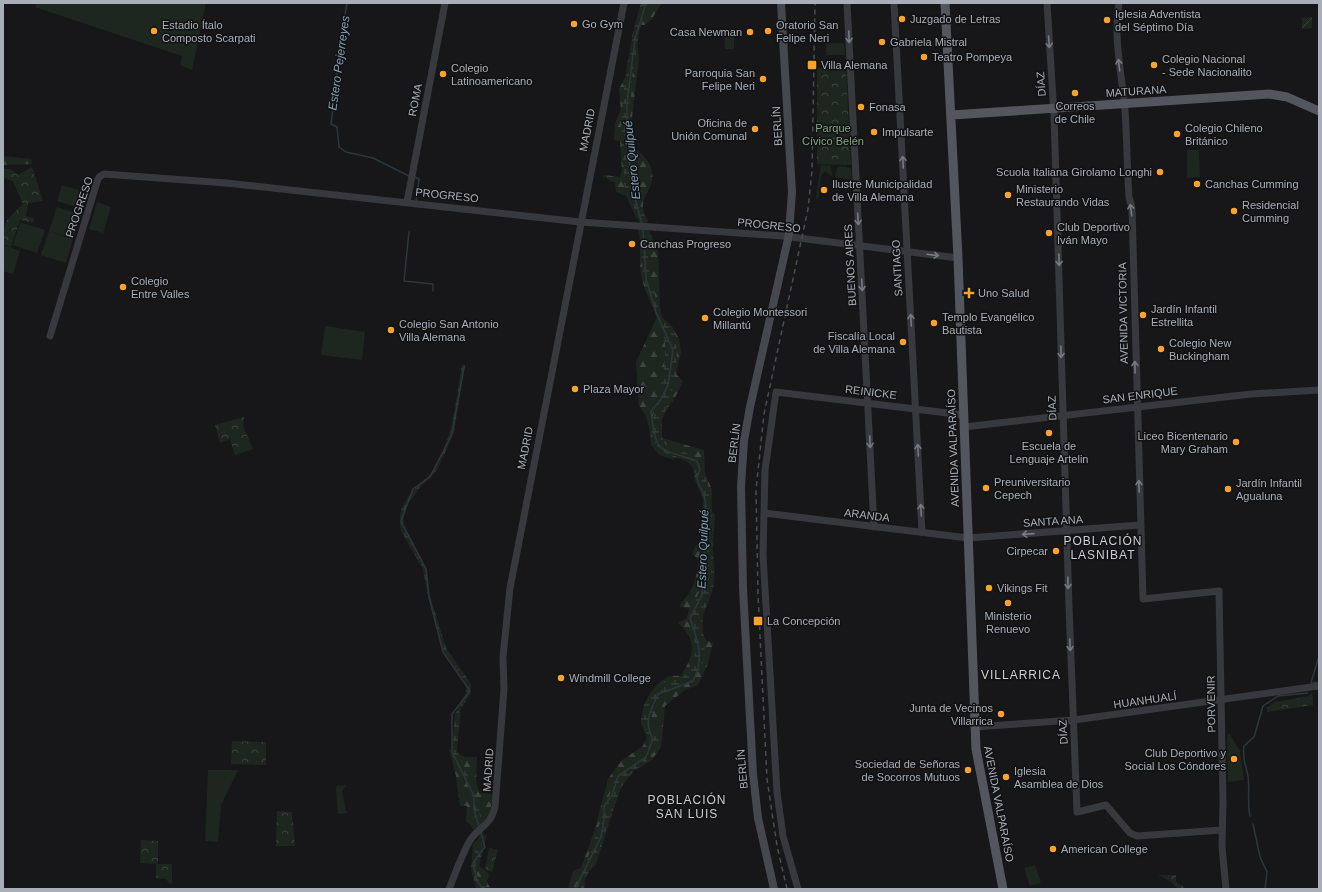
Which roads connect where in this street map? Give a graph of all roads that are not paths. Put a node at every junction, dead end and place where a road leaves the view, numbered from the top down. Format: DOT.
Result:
graph roads {
  1 [pos="445,3"];
  2 [pos="624,3"];
  3 [pos="781,3"];
  4 [pos="847,3"];
  5 [pos="894,3"];
  6 [pos="945,3"];
  7 [pos="1047,3"];
  8 [pos="1119,3"];
  9 [pos="1124,104"];
  10 [pos="1054,108"];
  11 [pos="1319,111"];
  12 [pos="952,115"];
  13 [pos="409,202"];
  14 [pos="580,222"];
  15 [pos="860,246"];
  16 [pos="907,252"];
  17 [pos="958,258"];
  18 [pos="50,336"];
  19 [pos="1319,390"];
  20 [pos="868,403"];
  21 [pos="1136,406"];
  22 [pos="916,409"];
  23 [pos="964,415"];
  24 [pos="1063,415"];
  25 [pos="964,427"];
  26 [pos="764,513"];
  27 [pos="1140,525"];
  28 [pos="874,527"];
  29 [pos="1067,531"];
  30 [pos="922,532"];
  31 [pos="968,538"];
  32 [pos="1219,591"];
  33 [pos="1319,686"];
  34 [pos="1222,700"];
  35 [pos="1074,720"];
  36 [pos="974,727"];
  37 [pos="1222,830"];
  38 [pos="449,889"];
  39 [pos="774,889"];
  40 [pos="798,889"];
  41 [pos="1003,889"];
  42 [pos="1226,889"];
  1 -- 13 [label="street, ROMA"];
  2 -- 14 [label="street, MADRID"];
  3 -- 39 [label="main road, BERLÍN"];
  4 -- 15 [label="street, BUENOS AIRES, one-way"];
  16 -- 5 [label="street, SANTIAGO, one-way"];
  6 -- 12 [label="main road, AVENIDA VALPARAÍSO"];
  7 -- 10 [label="street, DÍAZ, one-way"];
  9 -- 8 [label="street, AVENIDA VICTORIA, one-way"];
  9 -- 10 [label="main road, MATURANA"];
  9 -- 11 [label="main road, MATURANA"];
  21 -- 9 [label="street, AVENIDA VICTORIA, one-way"];
  10 -- 12 [label="main road, MATURANA"];
  10 -- 24 [label="street, DÍAZ, one-way"];
  12 -- 17 [label="main road, AVENIDA VALPARAÍSO"];
  13 -- 14 [label="street, PROGRESO"];
  13 -- 18 [label="street, PROGRESO"];
  14 -- 15 [label="street, PROGRESO"];
  14 -- 38 [label="street, MADRID"];
  15 -- 16 [label="street, PROGRESO"];
  15 -- 20 [label="street, BUENOS AIRES, one-way"];
  16 -- 17 [label="street, PROGRESO, one-way"];
  22 -- 16 [label="street, SANTIAGO, one-way"];
  17 -- 23 [label="main road, AVENIDA VALPARAÍSO"];
  19 -- 21 [label="street, SAN ENRIQUE"];
  20 -- 22 [label="street, REINICKE"];
  20 -- 26 [label="street, REINICKE"];
  20 -- 28 [label="street, BUENOS AIRES, one-way"];
  21 -- 24 [label="street, SAN ENRIQUE"];
  27 -- 21 [label="street, AVENIDA VICTORIA, one-way"];
  22 -- 23 [label="street, REINICKE"];
  30 -- 22 [label="street, SANTIAGO, one-way"];
  23 -- 25 [label="main road, AVENIDA VALPARAÍSO"];
  24 -- 25 [label="street, SAN ENRIQUE"];
  24 -- 29 [label="street, DÍAZ"];
  25 -- 31 [label="main road, AVENIDA VALPARAÍSO"];
  26 -- 28 [label="street, ARANDA"];
  26 -- 40 [label="street"];
  27 -- 29 [label="street, SANTA ANA"];
  27 -- 32 [label="street, AVENIDA VICTORIA"];
  28 -- 30 [label="street, ARANDA"];
  29 -- 31 [label="street, SANTA ANA, one-way"];
  29 -- 35 [label="street, DÍAZ, one-way"];
  30 -- 31 [label="street, ARANDA"];
  31 -- 36 [label="main road, AVENIDA VALPARAÍSO"];
  32 -- 34 [label="street, PORVENIR"];
  33 -- 34 [label="street, HUANHUALÍ"];
  34 -- 35 [label="street, HUANHUALÍ"];
  34 -- 37 [label="street, PORVENIR"];
  35 -- 36 [label="street, HUANHUALÍ"];
  35 -- 37 [label="street, DÍAZ"];
  36 -- 41 [label="main road, AVENIDA VALPARAÍSO"];
  37 -- 42 [label="street, PORVENIR"];
}
